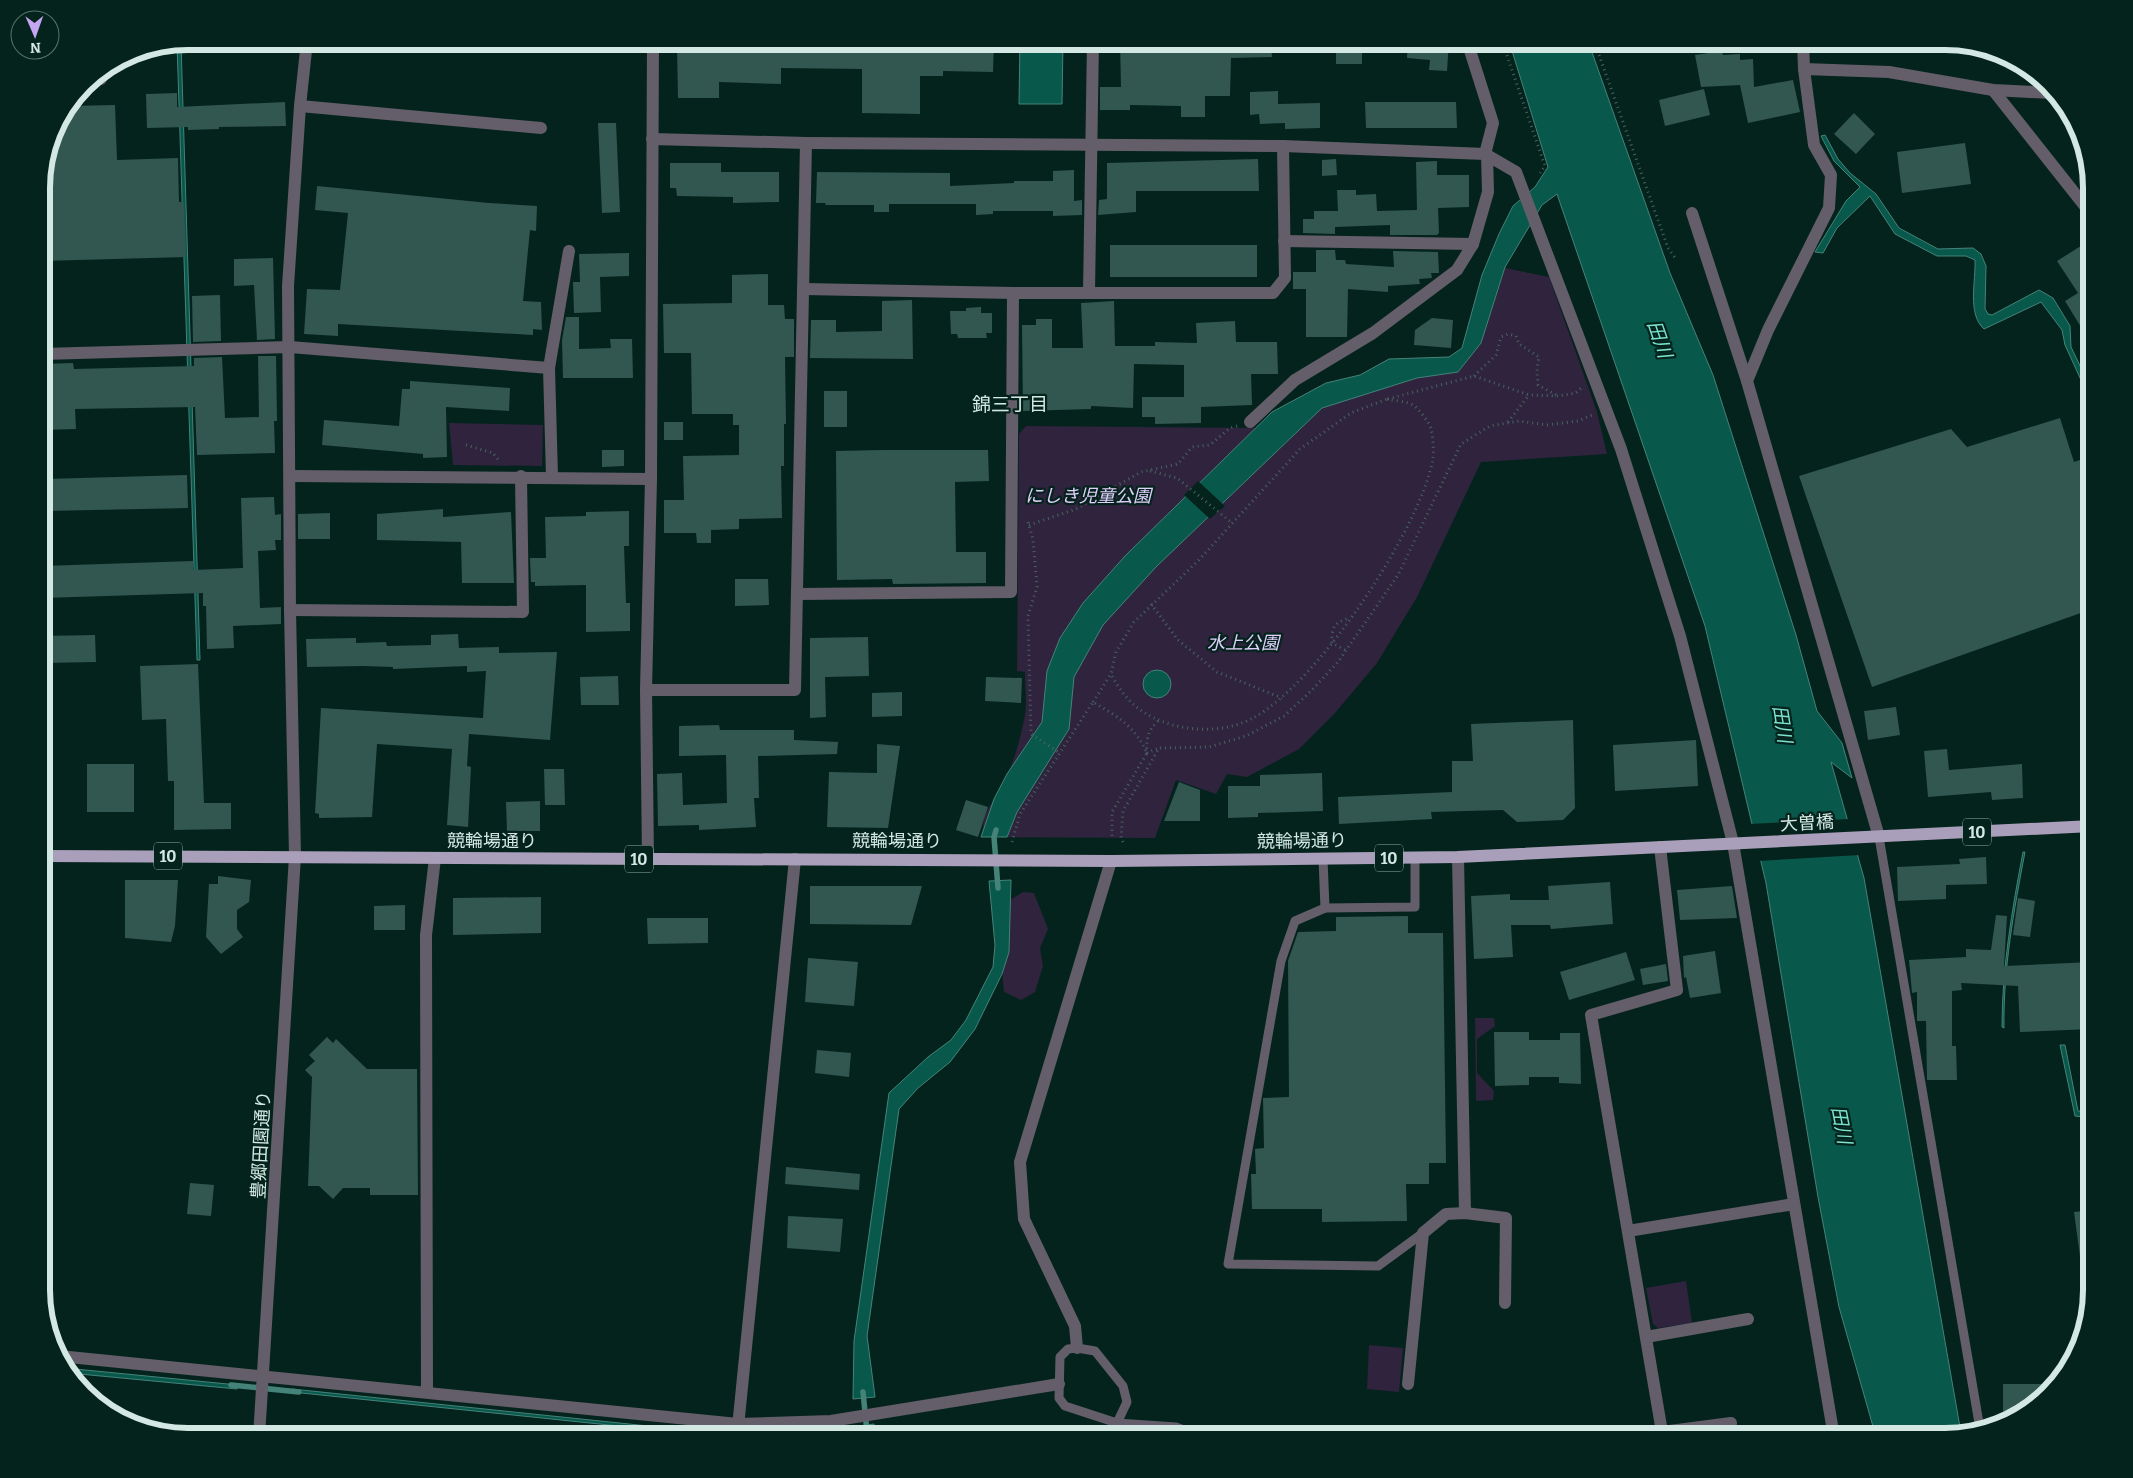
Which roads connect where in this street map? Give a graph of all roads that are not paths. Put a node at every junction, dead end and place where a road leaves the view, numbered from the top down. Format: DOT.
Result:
graph roads {
  1 [pos="306,50"];
  2 [pos="653,50"];
  3 [pos="1092,50"];
  4 [pos="1470,50"];
  5 [pos="1803,50"];
  6 [pos="1804,69"];
  7 [pos="1993,90"];
  8 [pos="2045,93"];
  9 [pos="300,106"];
  10 [pos="542,128"];
  11 [pos="652,139"];
  12 [pos="806,143"];
  13 [pos="1091,144"];
  14 [pos="1283,146"];
  15 [pos="1486,154"];
  16 [pos="2083,204"];
  17 [pos="1692,213"];
  18 [pos="1284,241"];
  19 [pos="1472,244"];
  20 [pos="569,251"];
  21 [pos="804,289"];
  22 [pos="1089,292"];
  23 [pos="1013,293"];
  24 [pos="290,347"];
  25 [pos="50,354"];
  26 [pos="549,368"];
  27 [pos="1747,380"];
  28 [pos="1250,422"];
  29 [pos="291,476"];
  30 [pos="521,476"];
  31 [pos="552,477"];
  32 [pos="651,479"];
  33 [pos="798,594"];
  34 [pos="290,610"];
  35 [pos="646,690"];
  36 [pos="2083,826"];
  37 [pos="1879,837"];
  38 [pos="1733,843"];
  39 [pos="1752,843"];
  40 [pos="1660,847"];
  41 [pos="50,856"];
  42 [pos="295,856"];
  43 [pos="435,858"];
  44 [pos="648,858"];
  45 [pos="795,858"];
  46 [pos="1415,858"];
  47 [pos="1458,858"];
  48 [pos="1323,859"];
  49 [pos="1111,861"];
  50 [pos="1325,908"];
  51 [pos="1794,1204"];
  52 [pos="1465,1213"];
  53 [pos="1628,1231"];
  54 [pos="1423,1233"];
  55 [pos="1505,1302"];
  56 [pos="1748,1319"];
  57 [pos="1646,1337"];
  58 [pos="1077,1348"];
  59 [pos="67,1357"];
  60 [pos="264,1375"];
  61 [pos="1059,1384"];
  62 [pos="1408,1384"];
  63 [pos="427,1392"];
  64 [pos="1118,1423"];
  65 [pos="1731,1423"];
  66 [pos="1979,1423"];
  67 [pos="260,1428"];
  68 [pos="714,1428"];
  69 [pos="738,1428"];
  70 [pos="766,1428"];
  71 [pos="1178,1428"];
  72 [pos="1661,1428"];
  73 [pos="1693,1428"];
  74 [pos="1832,1428"];
  1 -- 9 [label="street, 豊郷田園通り"];
  2 -- 11 [label="street"];
  3 -- 13 [label="street"];
  4 -- 15 [label="street"];
  5 -- 6 [label="street"];
  6 -- 7 [label="street"];
  6 -- 27 [label="street"];
  7 -- 8 [label="street"];
  7 -- 16 [label="street"];
  9 -- 10 [label="street"];
  9 -- 24 [label="street, 豊郷田園通り"];
  11 -- 12 [label="street"];
  11 -- 32 [label="street"];
  12 -- 13 [label="street"];
  12 -- 21 [label="street"];
  13 -- 14 [label="street"];
  13 -- 22 [label="street"];
  14 -- 15 [label="street"];
  14 -- 18 [label="street"];
  15 -- 19 [label="street"];
  15 -- 38 [label="street"];
  17 -- 27 [label="street"];
  18 -- 19 [label="street"];
  18 -- 22 [label="street"];
  19 -- 28 [label="street"];
  20 -- 26 [label="street"];
  21 -- 23 [label="street"];
  21 -- 33 [label="street"];
  22 -- 23 [label="street"];
  23 -- 33 [label="street"];
  24 -- 25 [label="street"];
  24 -- 26 [label="street"];
  24 -- 29 [label="street, 豊郷田園通り"];
  26 -- 31 [label="street"];
  27 -- 37 [label="street"];
  29 -- 30 [label="street"];
  29 -- 34 [label="street, 豊郷田園通り"];
  30 -- 31 [label="street"];
  30 -- 34 [label="street"];
  31 -- 32 [label="street"];
  32 -- 35 [label="street"];
  33 -- 35 [label="street"];
  34 -- 42 [label="street, 豊郷田園通り"];
  35 -- 44 [label="street"];
  36 -- 37 [label="main road, 10"];
  37 -- 39 [label="main road, 大曽橋 / 10"];
  37 -- 66 [label="lane"];
  38 -- 39 [label="main road, 競輪場通り / 10"];
  38 -- 40 [label="main road, 競輪場通り / 10"];
  38 -- 51 [label="street"];
  40 -- 47 [label="main road, 競輪場通り / 10"];
  40 -- 53 [label="street"];
  41 -- 42 [label="main road, 競輪場通り / 10"];
  42 -- 43 [label="main road, 競輪場通り / 10"];
  42 -- 60 [label="street, 豊郷田園通り"];
  43 -- 44 [label="main road, 競輪場通り / 10"];
  43 -- 63 [label="street"];
  44 -- 45 [label="main road, 競輪場通り / 10"];
  45 -- 49 [label="main road, 競輪場通り / 10"];
  45 -- 69 [label="street"];
  46 -- 47 [label="main road, 競輪場通り / 10"];
  46 -- 48 [label="main road, 競輪場通り / 10"];
  46 -- 50 [label="lane"];
  47 -- 52 [label="street"];
  48 -- 49 [label="main road, 競輪場通り / 10"];
  48 -- 50 [label="lane"];
  49 -- 58 [label="street"];
  50 -- 54 [label="lane"];
  51 -- 53 [label="street"];
  51 -- 74 [label="street"];
  52 -- 54 [label="street"];
  52 -- 55 [label="street"];
  53 -- 57 [label="street"];
  54 -- 62 [label="street"];
  56 -- 57 [label="street"];
  57 -- 72 [label="street"];
  58 -- 61 [label="lane"];
  58 -- 64 [label="lane"];
  59 -- 60 [label="street"];
  60 -- 63 [label="street"];
  60 -- 67 [label="street, 豊郷田園通り"];
  61 -- 64 [label="lane"];
  61 -- 70 [label="street"];
  63 -- 68 [label="street"];
  64 -- 71 [label="lane"];
  65 -- 73 [label="street"];
}
